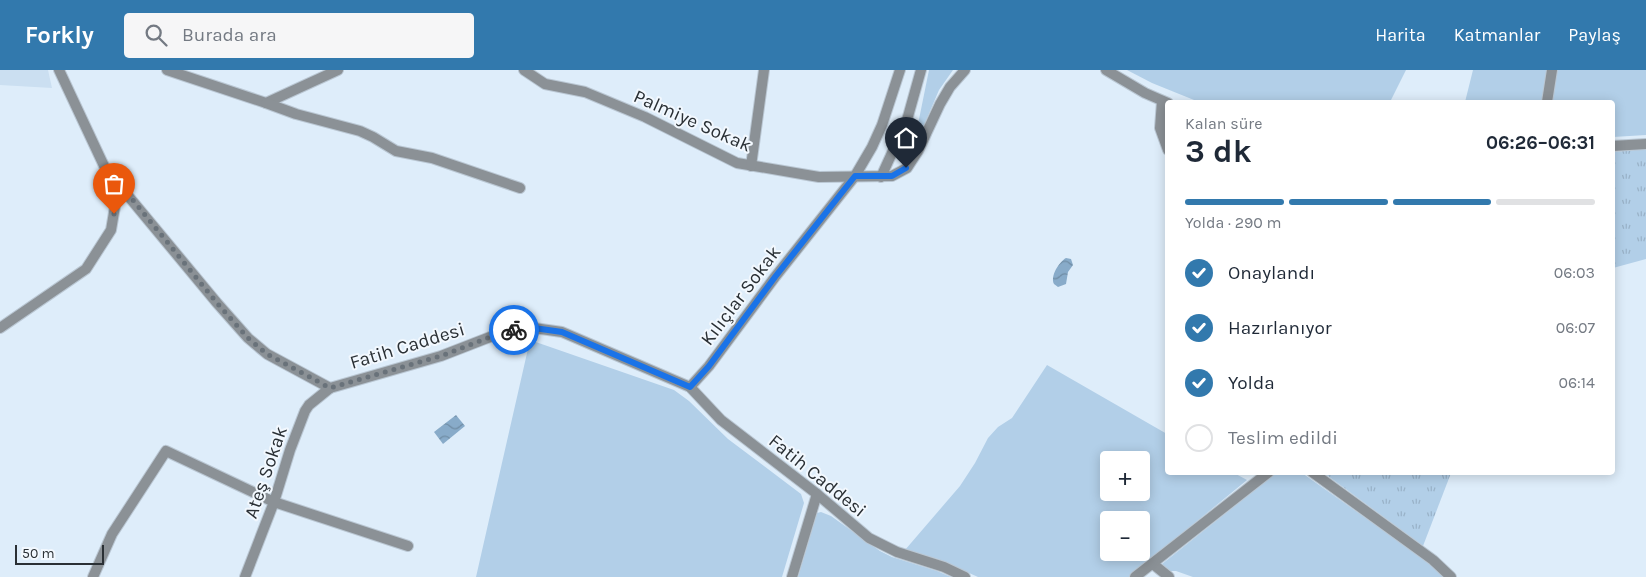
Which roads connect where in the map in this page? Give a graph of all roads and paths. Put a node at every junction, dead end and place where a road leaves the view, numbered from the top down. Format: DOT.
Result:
graph roads {
  1 [pos="59,70"];
  2 [pos="167,70"];
  3 [pos="338,70"];
  4 [pos="524,70"];
  5 [pos="764,70"];
  6 [pos="900,70"];
  7 [pos="921,70"];
  8 [pos="965,70"];
  9 [pos="1106,70"];
  10 [pos="1552,70"];
  11 [pos="1548,100"];
  12 [pos="1165,102"];
  13 [pos="266,103"];
  14 [pos="1165,142"];
  15 [pos="1646,144"];
  16 [pos="1615,146"];
  17 [pos="751,166"];
  18 [pos="855,176"];
  19 [pos="881,177"];
  20 [pos="119,183"];
  21 [pos="520,188"];
  22 [pos="0,328"];
  23 [pos="690,387"];
  24 [pos="330,388"];
  25 [pos="1265,475"];
  26 [pos="1316,475"];
  27 [pos="817,494"];
  28 [pos="274,502"];
  29 [pos="408,546"];
  30 [pos="1152,564"];
  31 [pos="93,577"];
  32 [pos="245,577"];
  33 [pos="792,577"];
  34 [pos="965,577"];
  35 [pos="1135,577"];
  36 [pos="1169,577"];
  37 [pos="1451,577"];
  1 -- 20 [label="street, Fatih Caddesi"];
  2 -- 13 [label="street"];
  3 -- 13 [label="street"];
  4 -- 17 [label="street, Palmiye Sokak"];
  5 -- 17 [label="street"];
  6 -- 18 [label="street, Kılıçlar Sokak"];
  7 -- 19 [label="street"];
  8 -- 19 [label="street, Palmiye Sokak"];
  9 -- 12 [label="street"];
  10 -- 11 [label="street"];
  12 -- 14 [label="street"];
  13 -- 21 [label="street"];
  15 -- 16 [label="street"];
  17 -- 18 [label="street, Palmiye Sokak"];
  18 -- 19 [label="street, Palmiye Sokak"];
  18 -- 23 [label="street, Kılıçlar Sokak"];
  20 -- 22 [label="street"];
  20 -- 24 [label="street, Fatih Caddesi"];
  23 -- 24 [label="street, Fatih Caddesi"];
  23 -- 27 [label="street, Fatih Caddesi"];
  24 -- 28 [label="street, Ateş Sokak"];
  25 -- 30 [label="street"];
  26 -- 37 [label="street"];
  27 -- 33 [label="street"];
  27 -- 34 [label="street, Fatih Caddesi"];
  28 -- 29 [label="street"];
  28 -- 31 [label="street"];
  28 -- 32 [label="street, Ateş Sokak"];
  30 -- 35 [label="street"];
  30 -- 36 [label="street"];
}
